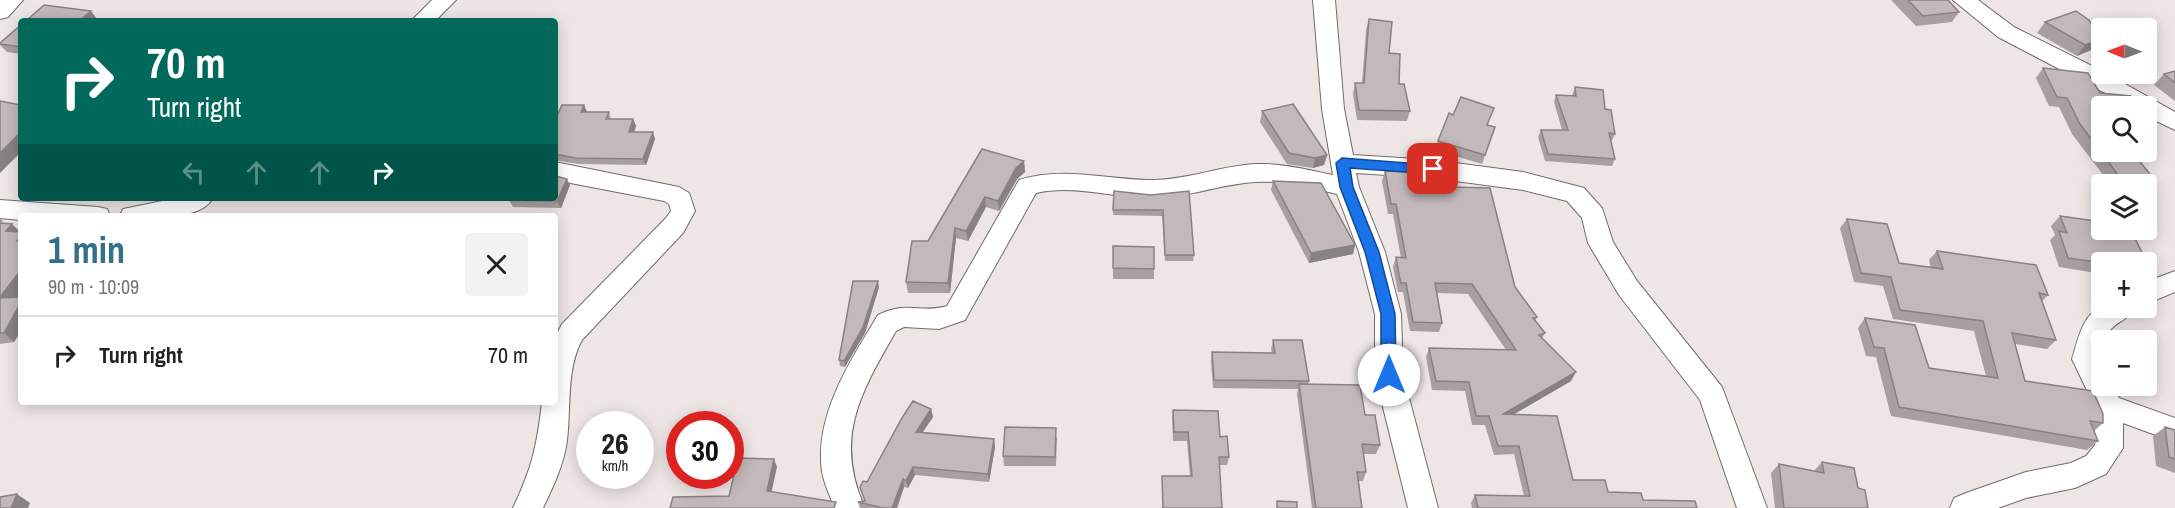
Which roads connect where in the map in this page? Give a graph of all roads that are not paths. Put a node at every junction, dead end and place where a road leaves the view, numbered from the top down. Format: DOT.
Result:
graph roads {
  1 [pos="12,0"];
  2 [pos="445,0"];
  3 [pos="1324,0"];
  4 [pos="1964,0"];
  5 [pos="0,12"];
  6 [pos="425,18"];
  7 [pos="2175,122"];
  8 [pos="558,172"];
  9 [pos="1345,175"];
  10 [pos="194,201"];
  11 [pos="0,209"];
  12 [pos="56,213"];
  13 [pos="150,213"];
  14 [pos="2175,281"];
  15 [pos="2157,289"];
  16 [pos="2103,318"];
  17 [pos="558,376"];
  18 [pos="555,405"];
  19 [pos="2109,406"];
  20 [pos="2175,430"];
  21 [pos="528,508"];
  22 [pos="850,508"];
  23 [pos="1423,508"];
  24 [pos="1752,508"];
  25 [pos="1965,508"];
  1 -- 5 [label="street"];
  2 -- 6 [label="street"];
  3 -- 9 [label="street"];
  4 -- 7 [label="street"];
  8 -- 17 [label="street"];
  9 -- 22 [label="street"];
  9 -- 23 [label="street"];
  9 -- 24 [label="street"];
  10 -- 13 [label="street"];
  11 -- 12 [label="street"];
  14 -- 15 [label="street"];
  16 -- 19 [label="street"];
  18 -- 21 [label="street"];
  19 -- 20 [label="street"];
  19 -- 25 [label="street"];
}
